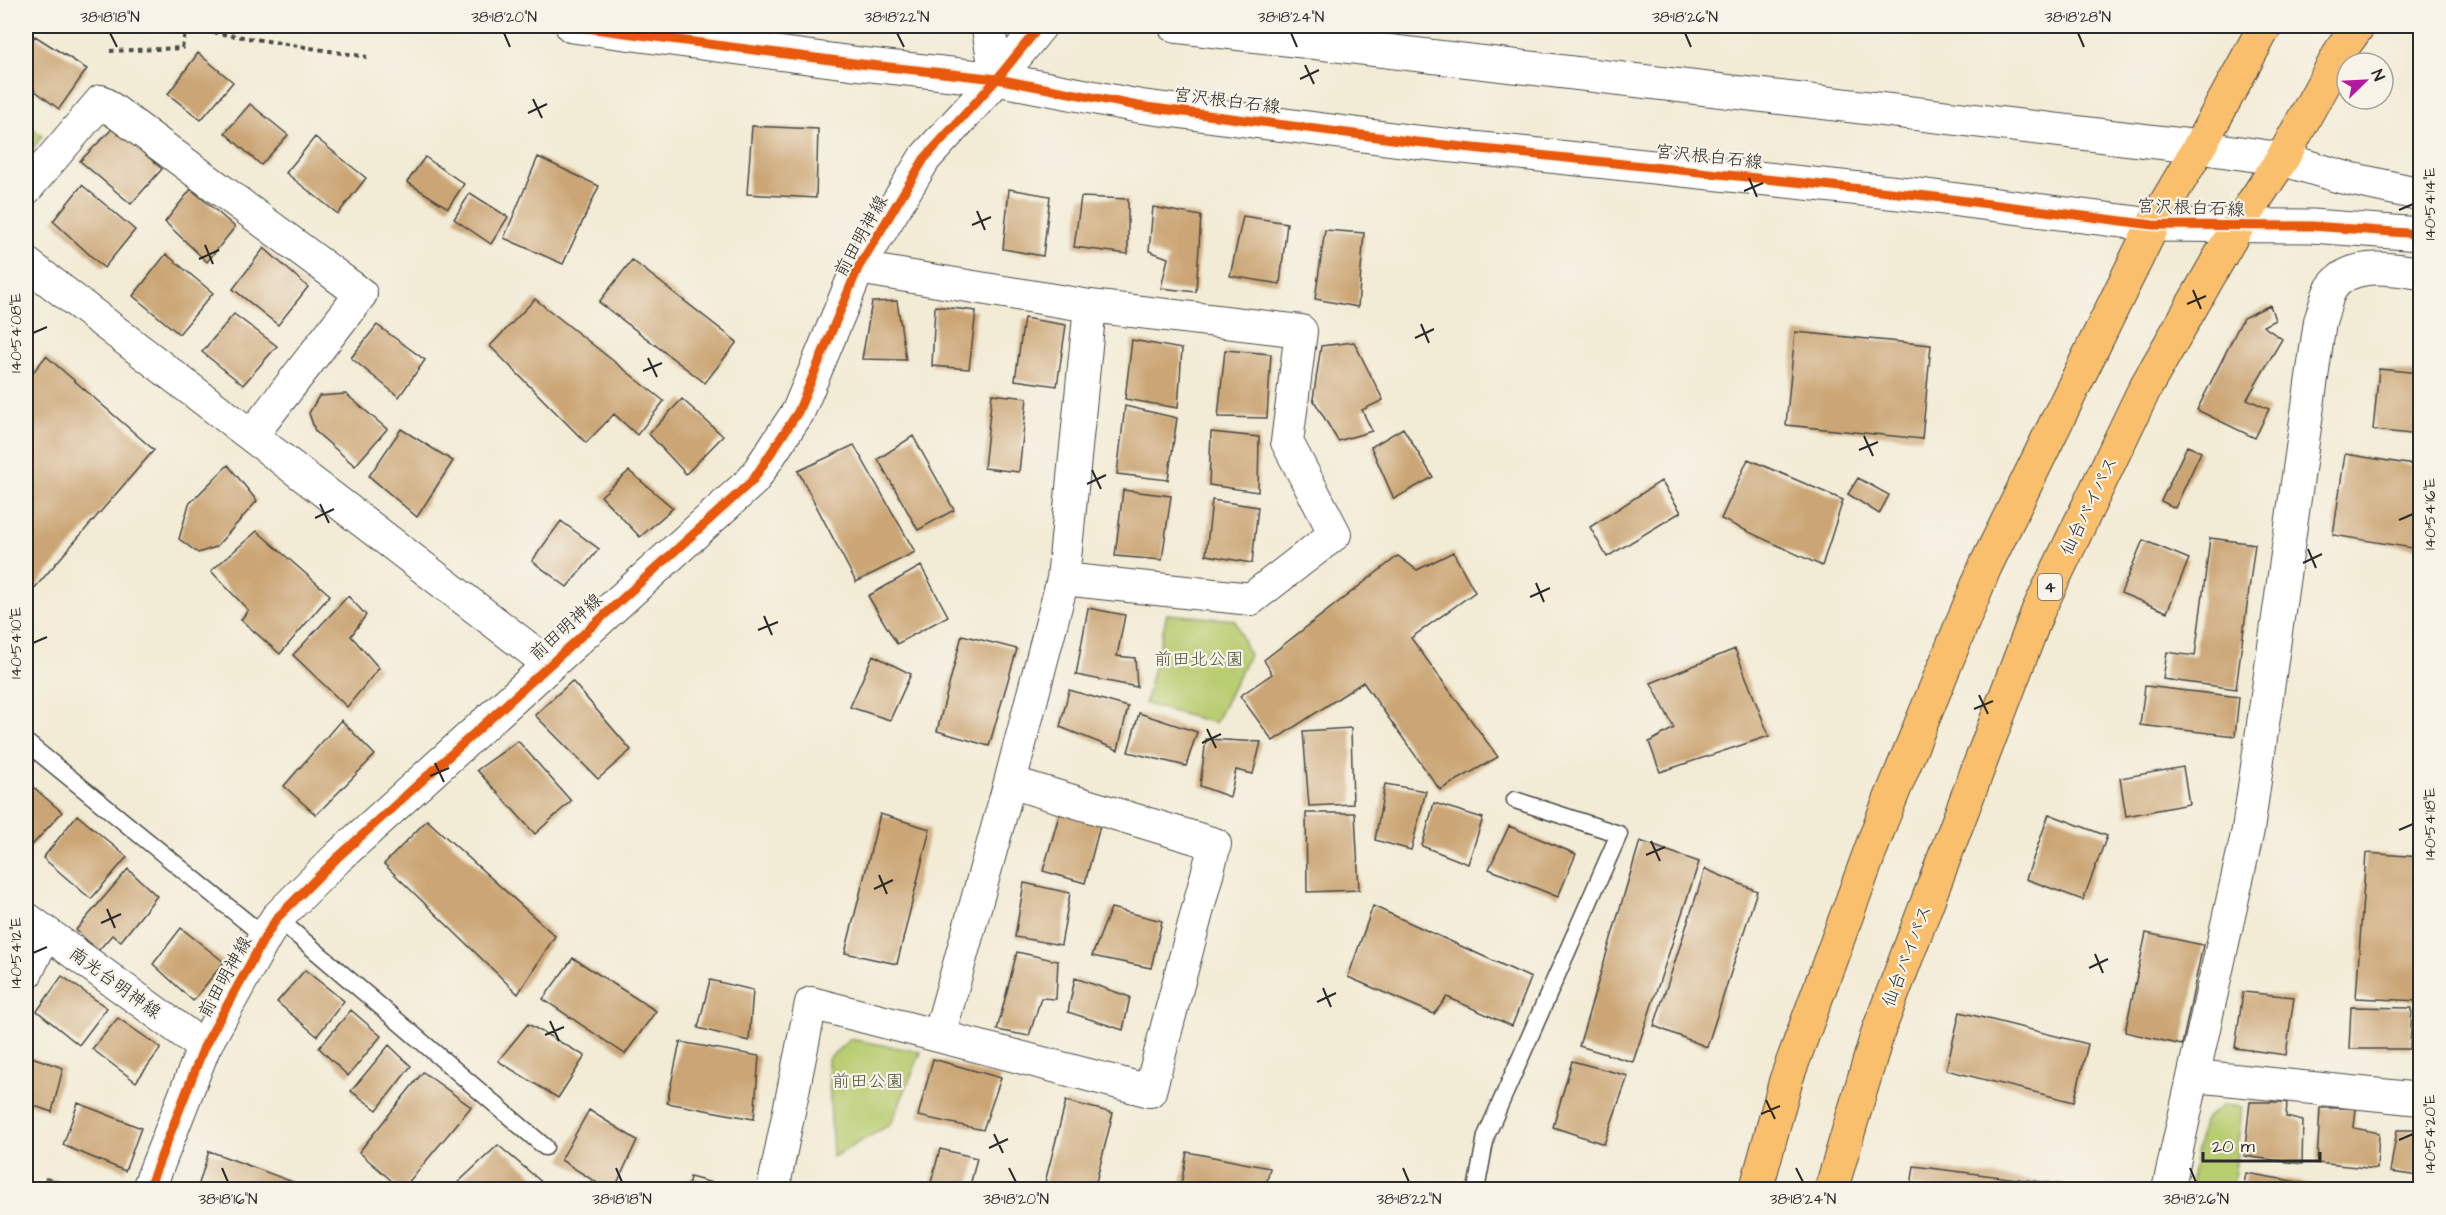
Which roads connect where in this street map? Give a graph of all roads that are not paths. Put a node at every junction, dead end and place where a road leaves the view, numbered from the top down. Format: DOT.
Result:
graph roads {
  1 [pos="572,26"];
  2 [pos="988,26"];
  3 [pos="1040,26"];
  4 [pos="1175,26"];
  5 [pos="2265,26"];
  6 [pos="2358,26"];
  7 [pos="997,79"];
  8 [pos="2199,147"];
  9 [pos="2282,159"];
  10 [pos="26,189"];
  11 [pos="2421,194"];
  12 [pos="2152,225"];
  13 [pos="2237,226"];
  14 [pos="2421,234"];
  15 [pos="26,263"];
  16 [pos="858,268"];
  17 [pos="2421,273"];
  18 [pos="1090,306"];
  19 [pos="252,435"];
  20 [pos="1063,579"];
  21 [pos="549,664"];
  22 [pos="26,742"];
  23 [pos="1010,782"];
  24 [pos="1515,800"];
  25 [pos="35,926"];
  26 [pos="271,928"];
  27 [pos="26,974"];
  28 [pos="939,1036"];
  29 [pos="204,1047"];
  30 [pos="2195,1076"];
  31 [pos="2421,1099"];
  32 [pos="545,1147"];
  33 [pos="148,1190"];
  34 [pos="773,1190"];
  35 [pos="1476,1190"];
  36 [pos="1756,1190"];
  37 [pos="1831,1190"];
  38 [pos="2168,1190"];
  1 -- 7 [label="street, 宮沢根白石線"];
  2 -- 7 [label="street"];
  3 -- 7 [label="street, 前田明神線"];
  4 -- 8 [label="street"];
  5 -- 8 [label="highway"];
  6 -- 9 [label="highway, 仙台バイパス / 4"];
  7 -- 12 [label="street, 宮沢根白石線"];
  7 -- 16 [label="street, 前田明神線"];
  8 -- 9 [label="street"];
  8 -- 12 [label="highway"];
  9 -- 11 [label="street"];
  9 -- 13 [label="highway, 仙台バイパス / 4"];
  10 -- 19 [label="street"];
  12 -- 13 [label="street, 宮沢根白石線"];
  12 -- 36 [label="highway"];
  13 -- 14 [label="street, 宮沢根白石線"];
  13 -- 37 [label="highway, 仙台バイパス / 4"];
  15 -- 19 [label="street"];
  16 -- 18 [label="street"];
  16 -- 21 [label="street, 前田明神線"];
  17 -- 30 [label="street"];
  18 -- 20 [label="street"];
  18 -- 20 [label="street"];
  19 -- 21 [label="street"];
  20 -- 23 [label="street"];
  21 -- 26 [label="street, 前田明神線"];
  22 -- 26 [label="lane"];
  23 -- 28 [label="street"];
  23 -- 28 [label="street"];
  24 -- 35 [label="lane"];
  25 -- 27 [label="street"];
  25 -- 29 [label="street, 南光台明神線"];
  26 -- 29 [label="street, 前田明神線"];
  26 -- 32 [label="lane"];
  28 -- 34 [label="street"];
  29 -- 33 [label="street, 前田明神線"];
  30 -- 31 [label="street"];
  30 -- 38 [label="street"];
}
